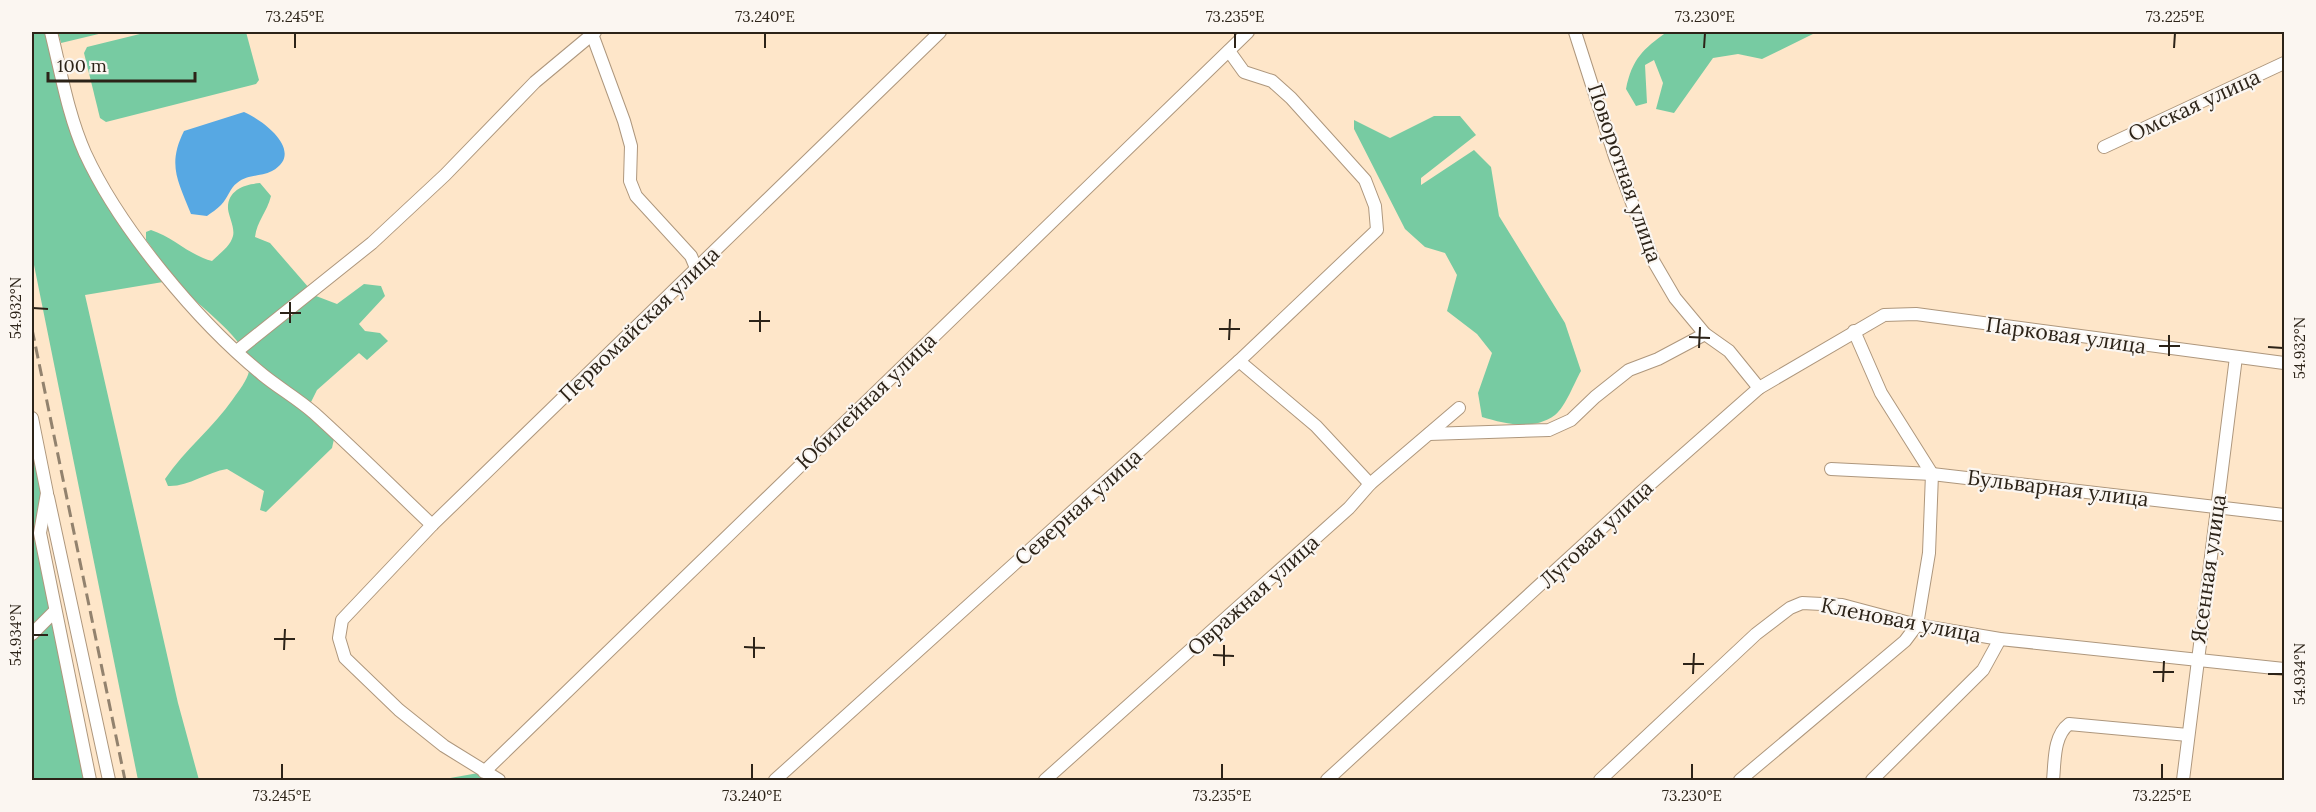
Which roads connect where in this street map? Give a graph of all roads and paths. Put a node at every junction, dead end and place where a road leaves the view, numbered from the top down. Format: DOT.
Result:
graph roads {
  1 [pos="51,32"];
  2 [pos="937,32"];
  3 [pos="1248,32"];
  4 [pos="1575,32"];
  5 [pos="593,33"];
  6 [pos="1229,51"];
  7 [pos="2284,63"];
  8 [pos="2104,147"];
  9 [pos="696,268"];
  10 [pos="1884,315"];
  11 [pos="1854,331"];
  12 [pos="1705,334"];
  13 [pos="237,351"];
  14 [pos="2235,357"];
  15 [pos="1239,361"];
  16 [pos="2284,363"];
  17 [pos="1759,388"];
  18 [pos="1458,408"];
  19 [pos="32,418"];
  20 [pos="1430,434"];
  21 [pos="1831,469"];
  22 [pos="1932,474"];
  23 [pos="1370,483"];
  24 [pos="47,493"];
  25 [pos="2217,507"];
  26 [pos="2284,515"];
  27 [pos="432,525"];
  28 [pos="54,612"];
  29 [pos="1917,625"];
  30 [pos="32,633"];
  31 [pos="2000,639"];
  32 [pos="2196,659"];
  33 [pos="2284,669"];
  34 [pos="2188,735"];
  35 [pos="484,772"];
  36 [pos="90,780"];
  37 [pos="109,780"];
  38 [pos="499,780"];
  39 [pos="776,780"];
  40 [pos="1045,780"];
  41 [pos="1328,780"];
  42 [pos="1600,780"];
  43 [pos="1740,780"];
  44 [pos="1872,780"];
  45 [pos="2053,780"];
  46 [pos="2183,780"];
  1 -- 13 [label="street"];
  2 -- 9 [label="street, Первомайская улица"];
  3 -- 6 [label="street, Юбилейная улица"];
  4 -- 12 [label="street, Поворотная улица"];
  5 -- 9 [label="street"];
  5 -- 13 [label="street"];
  6 -- 15 [label="street, Северная улица"];
  6 -- 35 [label="street, Юбилейная улица"];
  7 -- 8 [label="street, Омская улица"];
  9 -- 27 [label="street, Первомайская улица"];
  10 -- 11 [label="street, Луговая улица"];
  10 -- 14 [label="street, Парковая улица"];
  11 -- 17 [label="street, Луговая улица"];
  11 -- 22 [label="street"];
  12 -- 17 [label="street, Поворотная улица"];
  12 -- 20 [label="street"];
  13 -- 27 [label="street"];
  14 -- 16 [label="street, Парковая улица"];
  14 -- 25 [label="street, Ясенная улица"];
  15 -- 23 [label="street"];
  15 -- 39 [label="street, Северная улица"];
  17 -- 41 [label="street, Луговая улица"];
  18 -- 20 [label="street, Овражная улица"];
  19 -- 24 [label="street"];
  20 -- 23 [label="street, Овражная улица"];
  21 -- 22 [label="street, Бульварная улица"];
  22 -- 25 [label="street, Бульварная улица"];
  22 -- 29 [label="street"];
  23 -- 40 [label="street, Овражная улица"];
  24 -- 28 [label="street"];
  24 -- 37 [label="street"];
  25 -- 26 [label="street, Бульварная улица"];
  25 -- 32 [label="street, Ясенная улица"];
  27 -- 35 [label="street, Первомайская улица"];
  28 -- 30 [label="street"];
  28 -- 36 [label="street"];
  29 -- 31 [label="street, Кленовая улица"];
  29 -- 42 [label="street, Кленовая улица"];
  29 -- 43 [label="street"];
  31 -- 32 [label="street, Кленовая улица"];
  31 -- 44 [label="street"];
  32 -- 33 [label="street, Кленовая улица"];
  32 -- 34 [label="street, Ясенная улица"];
  34 -- 45 [label="street"];
  34 -- 46 [label="street, Ясенная улица"];
  35 -- 38 [label="street"];
}
